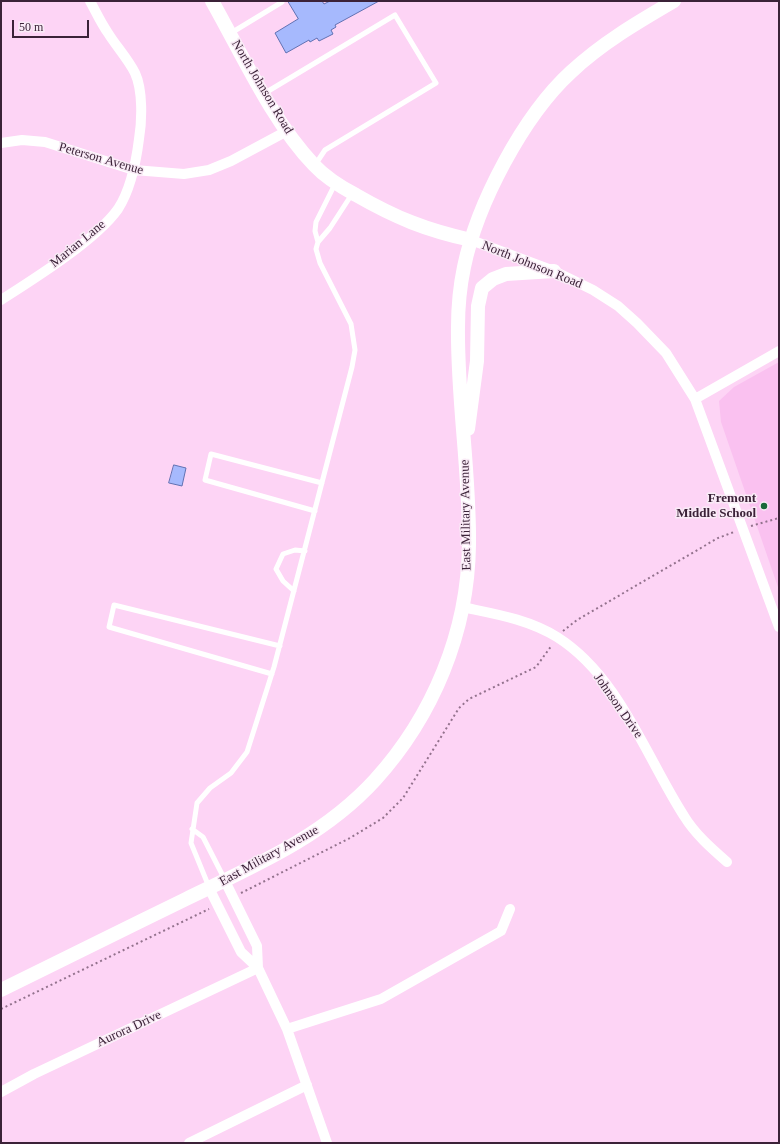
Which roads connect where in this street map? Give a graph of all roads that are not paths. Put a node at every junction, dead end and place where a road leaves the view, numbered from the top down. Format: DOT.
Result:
graph roads {
  1 [pos="90,1"];
  2 [pos="212,1"];
  3 [pos="674,1"];
  4 [pos="282,2"];
  5 [pos="230,34"];
  6 [pos="264,94"];
  7 [pos="287,131"];
  8 [pos="1,143"];
  9 [pos="315,166"];
  10 [pos="134,170"];
  11 [pos="335,183"];
  12 [pos="352,193"];
  13 [pos="471,240"];
  14 [pos="318,242"];
  15 [pos="554,271"];
  16 [pos="1,300"];
  17 [pos="779,351"];
  18 [pos="695,399"];
  19 [pos="464,451"];
  20 [pos="322,483"];
  21 [pos="315,511"];
  22 [pos="305,551"];
  23 [pos="294,591"];
  24 [pos="462,608"];
  25 [pos="779,627"];
  26 [pos="280,646"];
  27 [pos="272,674"];
  28 [pos="192,828"];
  29 [pos="727,862"];
  30 [pos="225,881"];
  31 [pos="209,888"];
  32 [pos="510,909"];
  33 [pos="258,968"];
  34 [pos="1,990"];
  35 [pos="287,1029"];
  36 [pos="307,1085"];
  37 [pos="1,1092"];
  38 [pos="189,1143"];
  39 [pos="327,1143"];
  1 -- 10 [label="street, Marian Lane"];
  2 -- 5 [label="main road, North Johnson Road"];
  3 -- 13 [label="main road, East Military Avenue"];
  4 -- 5 [label="lane"];
  5 -- 6 [label="main road, North Johnson Road"];
  6 -- 7 [label="main road, North Johnson Road"];
  6 -- 9 [label="lane"];
  7 -- 9 [label="main road, North Johnson Road"];
  7 -- 10 [label="street, Peterson Avenue"];
  8 -- 10 [label="street, Peterson Avenue"];
  9 -- 11 [label="main road, North Johnson Road"];
  10 -- 16 [label="street, Marian Lane"];
  11 -- 12 [label="main road, North Johnson Road"];
  11 -- 14 [label="lane"];
  12 -- 13 [label="main road, North Johnson Road"];
  12 -- 14 [label="lane"];
  13 -- 15 [label="street, North Johnson Road"];
  13 -- 19 [label="main road, East Military Avenue"];
  14 -- 20 [label="lane"];
  15 -- 18 [label="street, North Johnson Road"];
  15 -- 19 [label="main road"];
  17 -- 18 [label="street"];
  18 -- 25 [label="street, North Johnson Road"];
  19 -- 24 [label="main road, East Military Avenue"];
  20 -- 21 [label="lane"];
  20 -- 21 [label="lane"];
  21 -- 22 [label="lane"];
  22 -- 23 [label="lane"];
  22 -- 23 [label="lane"];
  23 -- 26 [label="lane"];
  24 -- 29 [label="street, Johnson Drive"];
  24 -- 30 [label="main road, East Military Avenue"];
  26 -- 27 [label="lane"];
  26 -- 27 [label="lane"];
  27 -- 28 [label="lane"];
  28 -- 30 [label="lane"];
  28 -- 31 [label="lane"];
  30 -- 31 [label="main road, East Military Avenue"];
  30 -- 33 [label="street"];
  31 -- 33 [label="street"];
  31 -- 34 [label="main road, East Military Avenue"];
  32 -- 35 [label="street"];
  33 -- 35 [label="street"];
  33 -- 37 [label="street, Aurora Drive"];
  35 -- 36 [label="street"];
  36 -- 38 [label="street"];
  36 -- 39 [label="street"];
}
